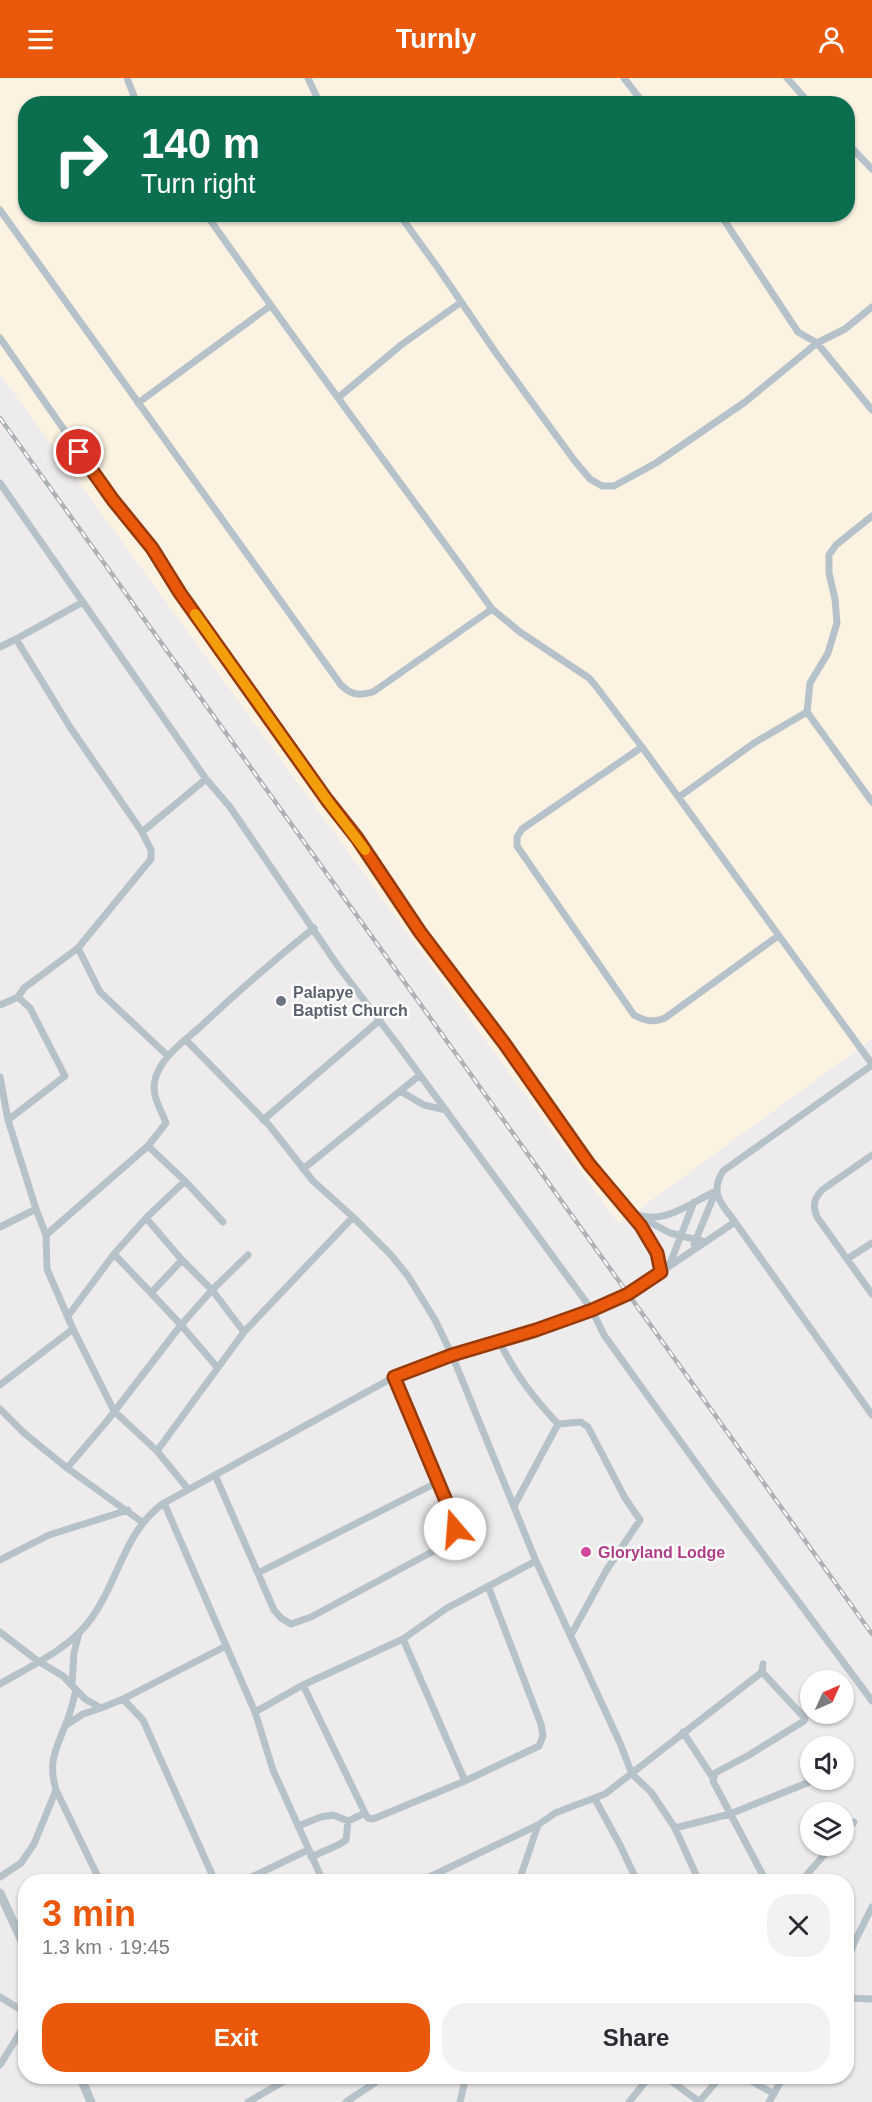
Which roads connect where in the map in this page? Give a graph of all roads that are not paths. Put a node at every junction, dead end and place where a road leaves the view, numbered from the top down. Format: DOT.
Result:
graph roads {
  1 [pos="127,78"];
  2 [pos="308,78"];
  3 [pos="624,78"];
  4 [pos="787,78"];
  5 [pos="134,96"];
  6 [pos="316,96"];
  7 [pos="638,96"];
  8 [pos="803,96"];
  9 [pos="855,151"];
  10 [pos="872,169"];
  11 [pos="0,210"];
  12 [pos="212,222"];
  13 [pos="405,222"];
  14 [pos="725,222"];
  15 [pos="460,303"];
  16 [pos="270,306"];
  17 [pos="872,307"];
  18 [pos="0,338"];
  19 [pos="817,343"];
  20 [pos="339,397"];
  21 [pos="138,403"];
  22 [pos="872,410"];
  23 [pos="0,483"];
  24 [pos="872,516"];
  25 [pos="83,602"];
  26 [pos="492,609"];
  27 [pos="16,639"];
  28 [pos="0,647"];
  29 [pos="807,712"];
  30 [pos="642,747"];
  31 [pos="206,779"];
  32 [pos="679,797"];
  33 [pos="872,802"];
  34 [pos="142,832"];
  35 [pos="314,928"];
  36 [pos="778,936"];
  37 [pos="78,948"];
  38 [pos="18,997"];
  39 [pos="0,1005"];
  40 [pos="380,1020"];
  41 [pos="186,1040"];
  42 [pos="168,1056"];
  43 [pos="872,1064"];
  44 [pos="420,1075"];
  45 [pos="0,1077"];
  46 [pos="400,1090"];
  47 [pos="446,1110"];
  48 [pos="8,1120"];
  49 [pos="263,1120"];
  50 [pos="147,1146"];
  51 [pos="872,1155"];
  52 [pos="303,1169"];
  53 [pos="185,1181"];
  54 [pos="716,1191"];
  55 [pos="695,1200"];
  56 [pos="36,1209"];
  57 [pos="630,1212"];
  58 [pos="353,1216"];
  59 [pos="639,1216"];
  60 [pos="146,1218"];
  61 [pos="223,1222"];
  62 [pos="735,1222"];
  63 [pos="0,1227"];
  64 [pos="46,1234"];
  65 [pos="681,1236"];
  66 [pos="696,1240"];
  67 [pos="706,1242"];
  68 [pos="872,1242"];
  69 [pos="689,1253"];
  70 [pos="114,1254"];
  71 [pos="248,1255"];
  72 [pos="847,1259"];
  73 [pos="182,1260"];
  74 [pos="669,1266"];
  75 [pos="661,1272"];
  76 [pos="212,1290"];
  77 [pos="151,1293"];
  78 [pos="872,1294"];
  79 [pos="592,1310"];
  80 [pos="68,1316"];
  81 [pos="181,1324"];
  82 [pos="73,1329"];
  83 [pos="244,1332"];
  84 [pos="499,1341"];
  85 [pos="452,1355"];
  86 [pos="217,1367"];
  87 [pos="394,1377"];
  88 [pos="0,1385"];
  89 [pos="0,1409"];
  90 [pos="114,1411"];
  91 [pos="872,1415"];
  92 [pos="558,1424"];
  93 [pos="157,1451"];
  94 [pos="67,1468"];
  95 [pos="215,1475"];
  96 [pos="438,1482"];
  97 [pos="188,1489"];
  98 [pos="164,1503"];
  99 [pos="514,1506"];
  100 [pos="128,1510"];
  101 [pos="142,1522"];
  102 [pos="0,1560"];
  103 [pos="536,1561"];
  104 [pos="258,1573"];
  105 [pos="488,1586"];
  106 [pos="0,1632"];
  107 [pos="80,1632"];
  108 [pos="571,1635"];
  109 [pos="403,1639"];
  110 [pos="226,1646"];
  111 [pos="38,1661"];
  112 [pos="0,1684"];
  113 [pos="303,1684"];
  114 [pos="74,1687"];
  115 [pos="123,1699"];
  116 [pos="872,1701"];
  117 [pos="101,1708"];
  118 [pos="255,1712"];
  119 [pos="66,1725"];
  120 [pos="683,1732"];
  121 [pos="632,1773"];
  122 [pos="713,1778"];
  123 [pos="465,1780"];
  124 [pos="800,1786"];
  125 [pos="56,1790"];
  126 [pos="595,1799"];
  127 [pos="365,1813"];
  128 [pos="730,1814"];
  129 [pos="348,1821"];
  130 [pos="538,1825"];
  131 [pos="298,1826"];
  132 [pos="675,1828"];
  133 [pos="309,1853"];
  134 [pos="823,1856"];
  135 [pos="97,1874"];
  136 [pos="212,1874"];
  137 [pos="260,1874"];
  138 [pos="320,1874"];
  139 [pos="436,1874"];
  140 [pos="521,1874"];
  141 [pos="634,1874"];
  142 [pos="696,1874"];
  143 [pos="762,1874"];
  144 [pos="807,1874"];
  145 [pos="0,1877"];
  146 [pos="1,1899"];
  147 [pos="872,1907"];
  148 [pos="18,1934"];
  149 [pos="854,1943"];
  150 [pos="0,1997"];
  151 [pos="854,1998"];
  152 [pos="872,1999"];
  153 [pos="18,2008"];
  154 [pos="18,2036"];
  155 [pos="0,2065"];
  156 [pos="83,2084"];
  157 [pos="279,2084"];
  158 [pos="373,2084"];
  159 [pos="464,2084"];
  160 [pos="644,2084"];
  161 [pos="675,2084"];
  162 [pos="715,2084"];
  163 [pos="757,2084"];
  164 [pos="780,2084"];
  165 [pos="774,2094"];
  166 [pos="91,2102"];
  167 [pos="249,2102"];
  168 [pos="346,2102"];
  169 [pos="460,2102"];
  170 [pos="629,2102"];
  171 [pos="700,2102"];
  172 [pos="769,2102"];
  1 -- 5 [label="street"];
  2 -- 6 [label="street"];
  3 -- 7 [label="street"];
  4 -- 8 [label="street"];
  9 -- 10 [label="street"];
  11 -- 21 [label="street"];
  12 -- 16 [label="street"];
  13 -- 15 [label="street"];
  14 -- 19 [label="street"];
  15 -- 19 [label="street"];
  15 -- 20 [label="street"];
  16 -- 20 [label="street"];
  16 -- 21 [label="street"];
  17 -- 19 [label="street"];
  18 -- 57 [label="street"];
  19 -- 22 [label="street"];
  20 -- 26 [label="street"];
  21 -- 26 [label="street"];
  23 -- 25 [label="street"];
  24 -- 29 [label="street"];
  25 -- 27 [label="street"];
  25 -- 31 [label="street"];
  26 -- 30 [label="street"];
  27 -- 28 [label="street"];
  27 -- 34 [label="street"];
  29 -- 32 [label="street"];
  29 -- 33 [label="street"];
  30 -- 32 [label="street"];
  30 -- 36 [label="street"];
  31 -- 34 [label="street"];
  31 -- 35 [label="street"];
  32 -- 36 [label="street"];
  34 -- 37 [label="street"];
  35 -- 40 [label="street"];
  35 -- 41 [label="street"];
  36 -- 43 [label="street"];
  37 -- 38 [label="street"];
  37 -- 42 [label="street"];
  38 -- 39 [label="street"];
  38 -- 48 [label="street"];
  40 -- 44 [label="street"];
  40 -- 49 [label="street"];
  41 -- 42 [label="street"];
  41 -- 49 [label="street"];
  42 -- 50 [label="street"];
  43 -- 54 [label="street"];
  44 -- 46 [label="street"];
  44 -- 47 [label="street"];
  45 -- 48 [label="street"];
  46 -- 47 [label="street"];
  46 -- 52 [label="street"];
  47 -- 79 [label="street"];
  48 -- 56 [label="street"];
  49 -- 52 [label="street"];
  50 -- 53 [label="street"];
  50 -- 64 [label="street"];
  51 -- 72 [label="street"];
  52 -- 58 [label="street"];
  53 -- 60 [label="street"];
  53 -- 61 [label="street"];
  54 -- 55 [label="street"];
  54 -- 62 [label="street"];
  54 -- 66 [label="street"];
  55 -- 59 [label="street"];
  55 -- 65 [label="street"];
  56 -- 63 [label="street"];
  56 -- 64 [label="street"];
  57 -- 59 [label="street"];
  57 -- 75 [label="street"];
  58 -- 83 [label="street"];
  58 -- 85 [label="street"];
  59 -- 65 [label="street"];
  60 -- 70 [label="street"];
  60 -- 73 [label="street"];
  62 -- 67 [label="street"];
  62 -- 91 [label="street"];
  64 -- 80 [label="street"];
  65 -- 66 [label="street"];
  65 -- 74 [label="street"];
  66 -- 67 [label="street"];
  66 -- 69 [label="street"];
  67 -- 69 [label="street"];
  68 -- 72 [label="street"];
  69 -- 74 [label="street"];
  70 -- 77 [label="street"];
  70 -- 80 [label="street"];
  71 -- 76 [label="street"];
  72 -- 78 [label="street"];
  73 -- 76 [label="street"];
  73 -- 77 [label="street"];
  74 -- 75 [label="street"];
  75 -- 79 [label="street"];
  76 -- 81 [label="street"];
  76 -- 83 [label="street"];
  77 -- 81 [label="street"];
  79 -- 84 [label="street"];
  79 -- 116 [label="street"];
  80 -- 82 [label="street"];
  81 -- 86 [label="street"];
  81 -- 90 [label="street"];
  82 -- 88 [label="street"];
  82 -- 90 [label="street"];
  83 -- 86 [label="street"];
  84 -- 85 [label="street"];
  84 -- 92 [label="street"];
  85 -- 87 [label="street"];
  85 -- 99 [label="street"];
  86 -- 93 [label="street"];
  87 -- 95 [label="street"];
  87 -- 96 [label="street"];
  89 -- 94 [label="street"];
  90 -- 93 [label="street"];
  90 -- 94 [label="street"];
  92 -- 99 [label="street"];
  92 -- 108 [label="street"];
  93 -- 97 [label="street"];
  94 -- 100 [label="street"];
  95 -- 97 [label="street"];
  95 -- 104 [label="street"];
  96 -- 104 [label="street"];
  96 -- 104 [label="street"];
  97 -- 98 [label="street"];
  98 -- 101 [label="street"];
  98 -- 110 [label="street"];
  99 -- 103 [label="street"];
  100 -- 101 [label="street"];
  100 -- 102 [label="street"];
  101 -- 107 [label="street"];
  103 -- 105 [label="street"];
  103 -- 108 [label="street"];
  105 -- 109 [label="street"];
  105 -- 123 [label="street"];
  106 -- 111 [label="street"];
  107 -- 111 [label="street"];
  107 -- 114 [label="street"];
  108 -- 121 [label="street"];
  109 -- 113 [label="street"];
  109 -- 123 [label="street"];
  110 -- 115 [label="street"];
  110 -- 118 [label="street"];
  111 -- 112 [label="street"];
  111 -- 114 [label="street"];
  113 -- 118 [label="street"];
  113 -- 127 [label="street"];
  114 -- 117 [label="street"];
  114 -- 119 [label="street"];
  115 -- 117 [label="street"];
  115 -- 136 [label="street"];
  117 -- 119 [label="street"];
  118 -- 131 [label="street"];
  119 -- 125 [label="street"];
  120 -- 121 [label="street"];
  120 -- 122 [label="street"];
  120 -- 122 [label="street"];
  121 -- 126 [label="street"];
  121 -- 132 [label="street"];
  122 -- 128 [label="street"];
  123 -- 127 [label="street"];
  124 -- 128 [label="street"];
  125 -- 135 [label="street"];
  125 -- 145 [label="street"];
  126 -- 130 [label="street"];
  126 -- 141 [label="street"];
  127 -- 129 [label="street"];
  128 -- 132 [label="street"];
  128 -- 143 [label="street"];
  129 -- 131 [label="street"];
  129 -- 133 [label="street"];
  130 -- 139 [label="street"];
  130 -- 140 [label="street"];
  131 -- 133 [label="street"];
  132 -- 142 [label="street"];
  133 -- 137 [label="street"];
  133 -- 138 [label="street"];
  134 -- 144 [label="street"];
  146 -- 148 [label="street"];
  147 -- 149 [label="street"];
  150 -- 153 [label="street"];
  151 -- 152 [label="street"];
  154 -- 155 [label="street"];
  156 -- 166 [label="street"];
  157 -- 167 [label="street"];
  158 -- 168 [label="street"];
  159 -- 169 [label="street"];
  160 -- 170 [label="street"];
  161 -- 171 [label="street"];
  162 -- 171 [label="street"];
  163 -- 165 [label="street"];
  164 -- 165 [label="street"];
  165 -- 172 [label="street"];
}
